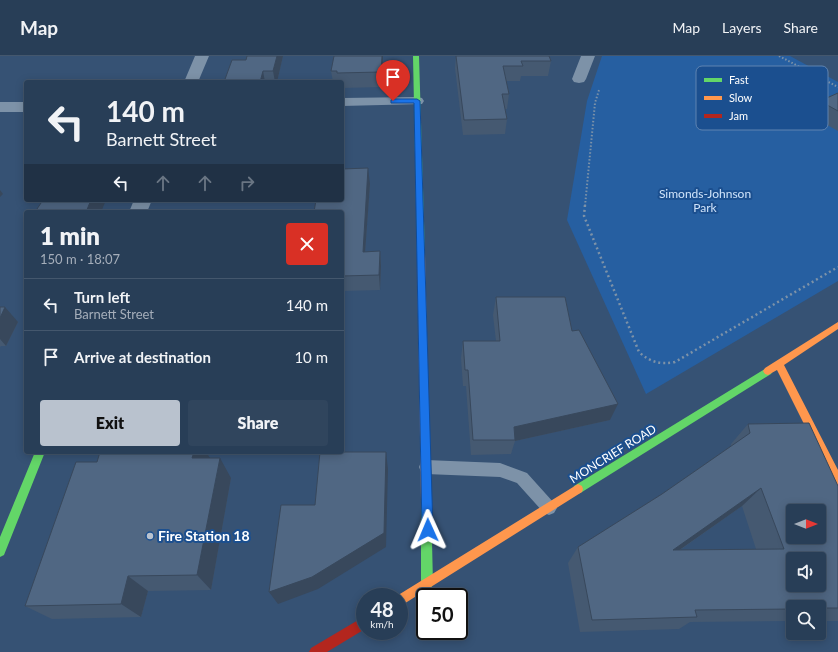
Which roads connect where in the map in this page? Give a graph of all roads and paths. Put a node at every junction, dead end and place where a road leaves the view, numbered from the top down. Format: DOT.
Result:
graph roads {
  1 [pos="202,56"];
  2 [pos="416,56"];
  3 [pos="588,56"];
  4 [pos="779,56"];
  5 [pos="798,66"];
  6 [pos="579,79"];
  7 [pos="192,80"];
  8 [pos="828,82"];
  9 [pos="838,87"];
  10 [pos="417,101"];
  11 [pos="344,102"];
  12 [pos="595,103"];
  13 [pos="0,107"];
  14 [pos="24,107"];
  15 [pos="838,267"];
  16 [pos="838,325"];
  17 [pos="779,364"];
  18 [pos="39,454"];
  19 [pos="426,467"];
  20 [pos="838,481"];
  21 [pos="549,508"];
  22 [pos="0,551"];
  23 [pos="427,584"];
  24 [pos="408,596"];
  25 [pos="356,627"];
  26 [pos="315,652"];
  1 -- 7 [label="street"];
  2 -- 10 [label="main road"];
  3 -- 6 [label="street"];
  4 -- 5 [label="path"];
  8 -- 9 [label="path"];
  10 -- 11 [label="street"];
  10 -- 19 [label="main road"];
  12 -- 15 [label="path"];
  13 -- 14 [label="street"];
  16 -- 17 [label="main road, MONCRIEF ROAD"];
  17 -- 20 [label="main road"];
  17 -- 21 [label="main road, MONCRIEF ROAD"];
  18 -- 22 [label="main road"];
  19 -- 21 [label="lane"];
  19 -- 23 [label="main road"];
  21 -- 23 [label="main road, MONCRIEF ROAD"];
  23 -- 24 [label="main road, MONCRIEF ROAD"];
  25 -- 26 [label="main road"];
}
